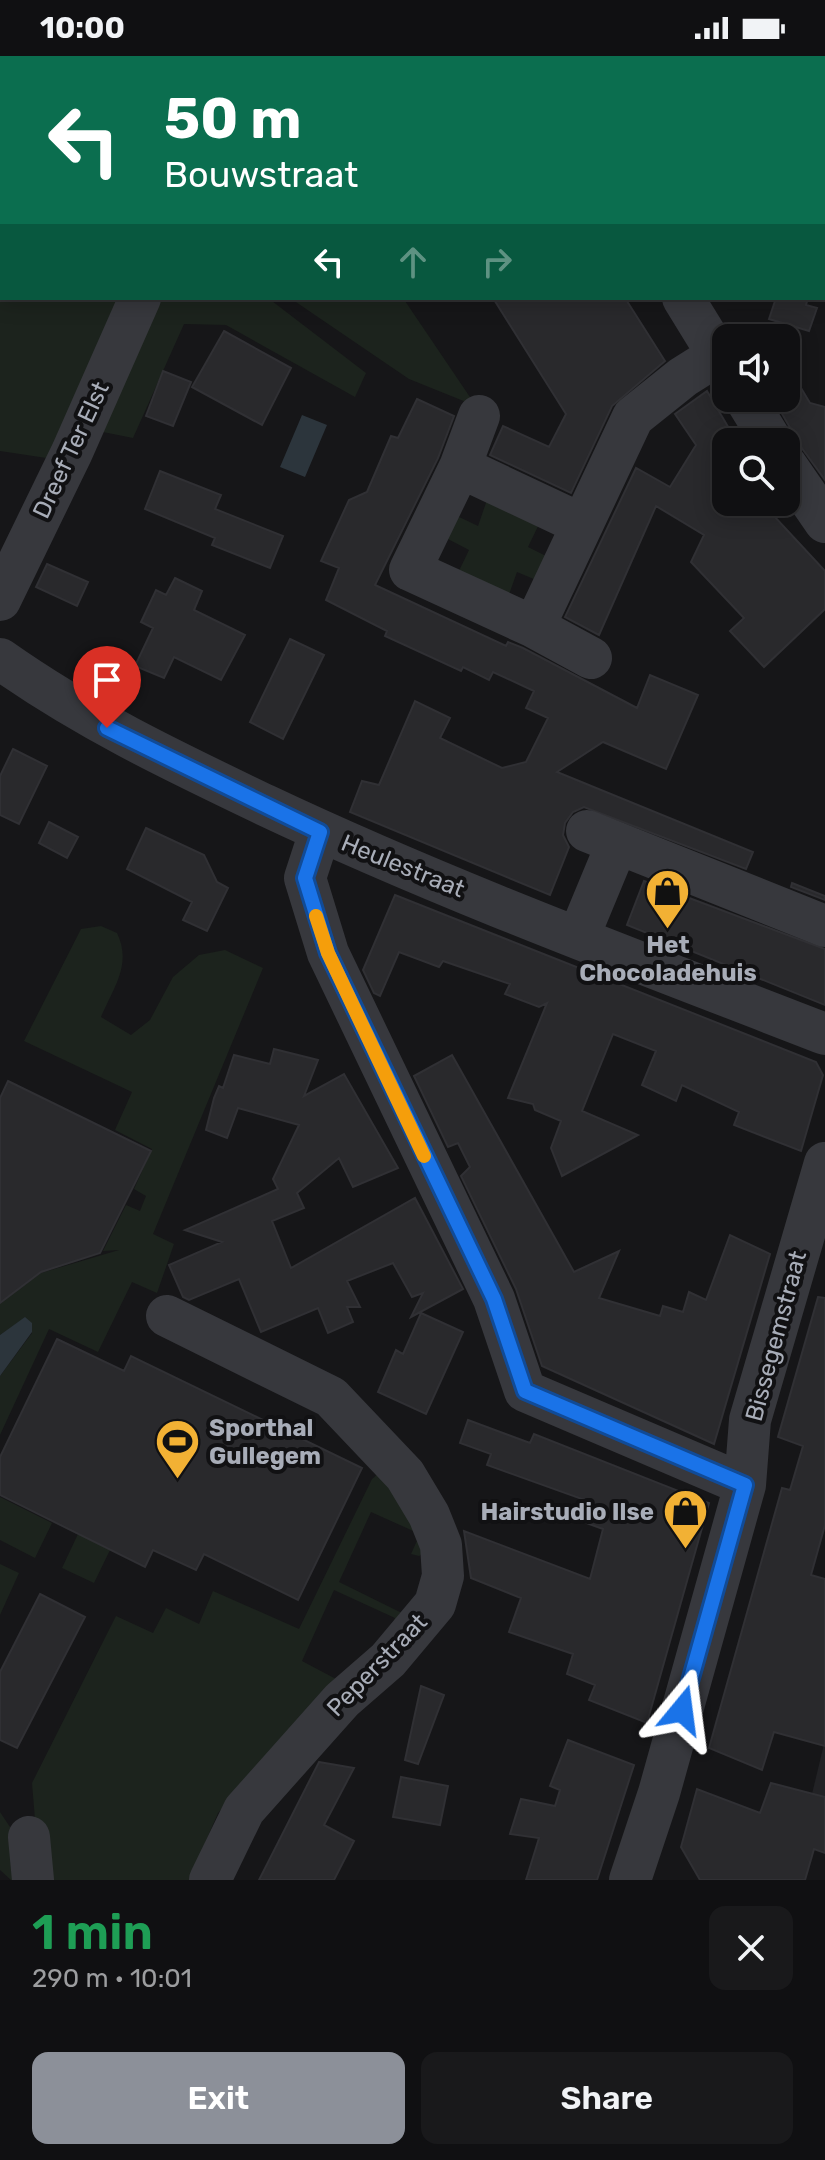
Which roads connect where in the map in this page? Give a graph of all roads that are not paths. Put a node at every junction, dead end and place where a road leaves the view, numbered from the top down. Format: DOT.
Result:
graph roads {
  1 [pos="139,300"];
  2 [pos="684,300"];
  3 [pos="712,345"];
  4 [pos="712,365"];
  5 [pos="479,416"];
  6 [pos="460,467"];
  7 [pos="800,485"];
  8 [pos="825,522"];
  9 [pos="581,524"];
  10 [pos="0,600"];
  11 [pos="534,627"];
  12 [pos="591,658"];
  13 [pos="0,660"];
  14 [pos="320,832"];
  15 [pos="825,926"];
  16 [pos="578,938"];
  17 [pos="825,1034"];
  18 [pos="825,1163"];
  19 [pos="167,1316"];
  20 [pos="745,1485"];
  21 [pos="29,1837"];
  22 [pos="33,1880"];
  23 [pos="210,1880"];
  24 [pos="630,1880"];
  1 -- 10 [label="street, Dreef Ter Elst"];
  2 -- 3 [label="street"];
  4 -- 9 [label="street"];
  5 -- 6 [label="street"];
  6 -- 9 [label="street"];
  6 -- 11 [label="street"];
  7 -- 8 [label="street"];
  9 -- 11 [label="street"];
  11 -- 12 [label="street"];
  13 -- 14 [label="street, Heulestraat"];
  14 -- 16 [label="street, Heulestraat"];
  14 -- 20 [label="street"];
  15 -- 16 [label="street"];
  16 -- 17 [label="street, Heulestraat"];
  18 -- 20 [label="street, Bissegemstraat"];
  19 -- 23 [label="street, Peperstraat"];
  20 -- 24 [label="street, Bissegemstraat"];
  21 -- 22 [label="street"];
}
